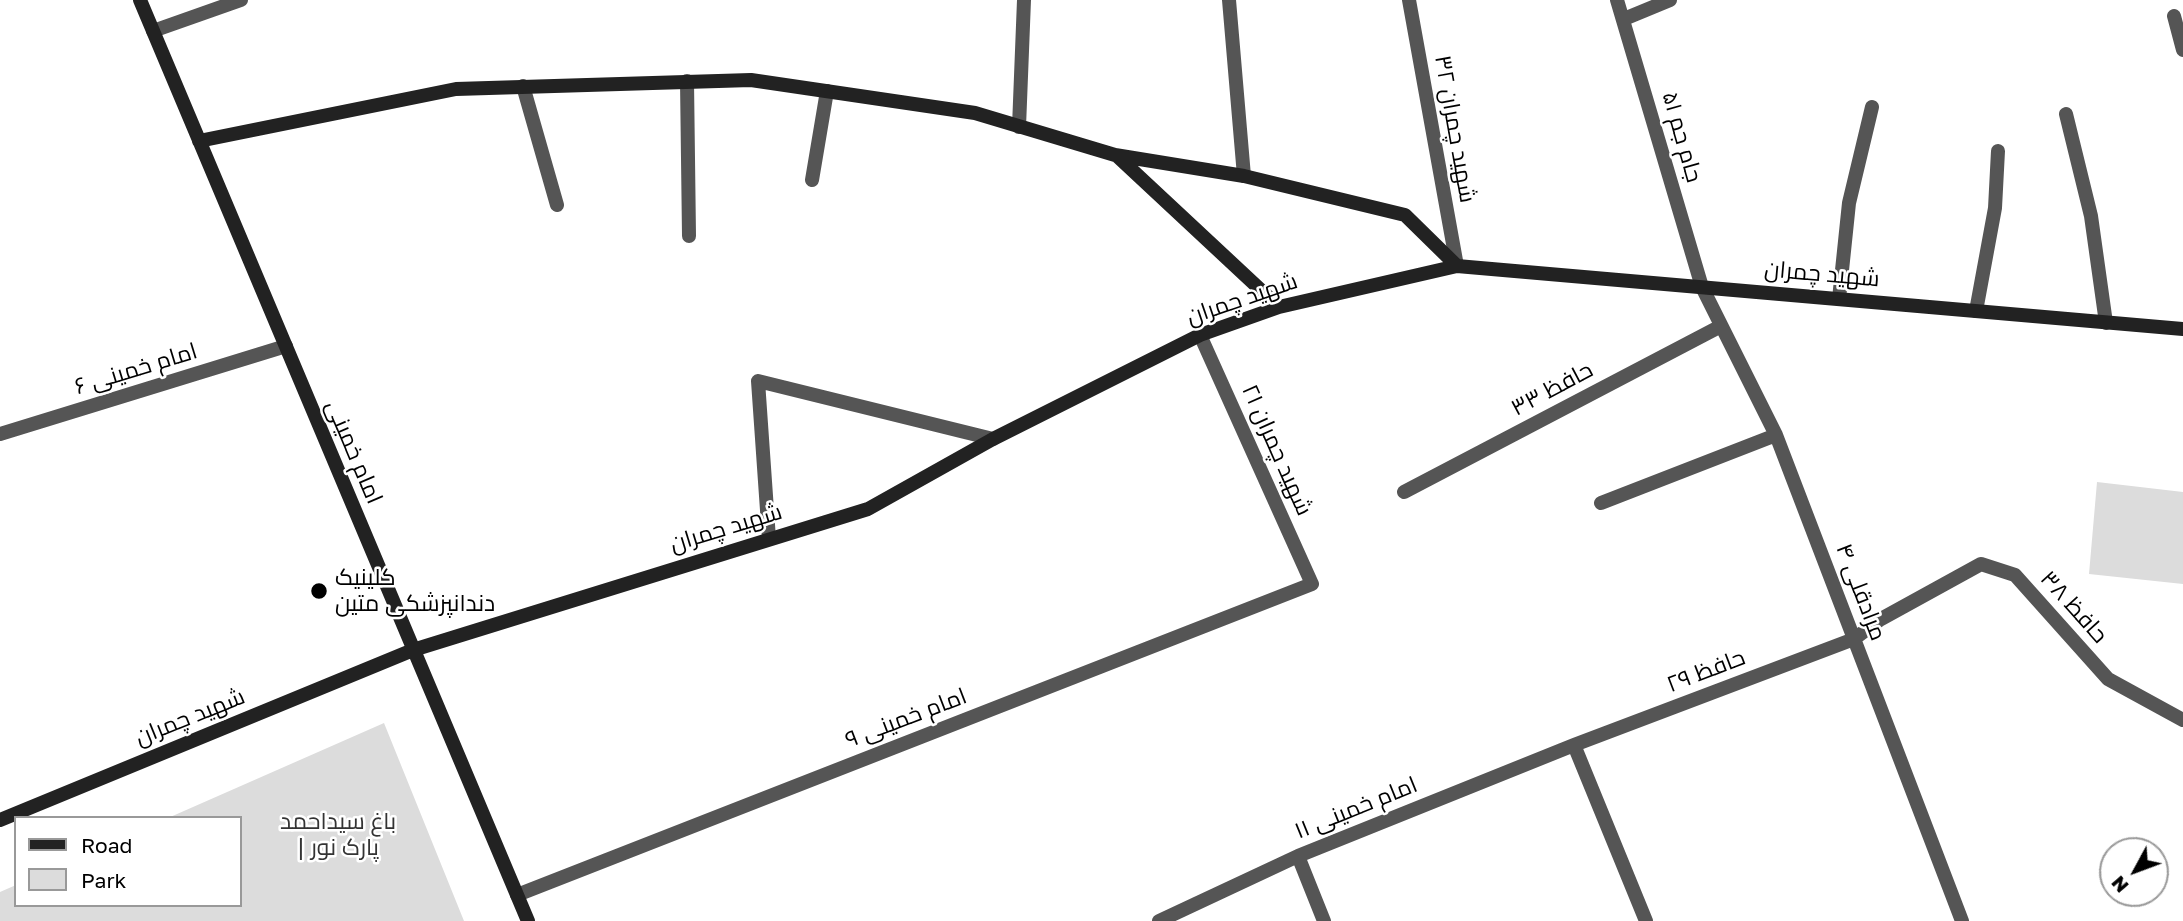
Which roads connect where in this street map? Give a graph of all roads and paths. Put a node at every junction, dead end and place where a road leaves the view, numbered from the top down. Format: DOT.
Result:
graph roads {
  1 [pos="139,0"];
  2 [pos="241,0"];
  3 [pos="1024,0"];
  4 [pos="1229,0"];
  5 [pos="1409,0"];
  6 [pos="1617,0"];
  7 [pos="1670,0"];
  8 [pos="2174,16"];
  9 [pos="1623,19"];
  10 [pos="153,31"];
  11 [pos="2183,50"];
  12 [pos="687,81"];
  13 [pos="523,86"];
  14 [pos="827,91"];
  15 [pos="1872,107"];
  16 [pos="2066,114"];
  17 [pos="1019,127"];
  18 [pos="199,141"];
  19 [pos="1998,151"];
  20 [pos="1115,155"];
  21 [pos="1244,176"];
  22 [pos="812,180"];
  23 [pos="556,205"];
  24 [pos="689,236"];
  25 [pos="1457,267"];
  26 [pos="1702,286"];
  27 [pos="1839,299"];
  28 [pos="1279,307"];
  29 [pos="1976,311"];
  30 [pos="2106,323"];
  31 [pos="1721,326"];
  32 [pos="2183,329"];
  33 [pos="1200,335"];
  34 [pos="286,346"];
  35 [pos="0,434"];
  36 [pos="1776,435"];
  37 [pos="993,439"];
  38 [pos="1404,492"];
  39 [pos="1601,503"];
  40 [pos="769,539"];
  41 [pos="1312,584"];
  42 [pos="1854,639"];
  43 [pos="413,650"];
  44 [pos="2183,720"];
  45 [pos="1574,745"];
  46 [pos="0,820"];
  47 [pos="1298,856"];
  48 [pos="517,895"];
  49 [pos="528,921"];
  50 [pos="1159,921"];
  51 [pos="1324,921"];
  52 [pos="1646,921"];
  53 [pos="1962,921"];
  1 -- 10 [label="street, امام خمینی"];
  2 -- 10 [label="street"];
  3 -- 17 [label="street"];
  4 -- 21 [label="street"];
  5 -- 25 [label="street, شهید چمران ۳۲"];
  6 -- 9 [label="street, جام جم ۵۱"];
  7 -- 9 [label="street"];
  8 -- 11 [label="street"];
  9 -- 26 [label="street, جام جم ۵۱"];
  10 -- 18 [label="street, امام خمینی"];
  12 -- 13 [label="street"];
  12 -- 14 [label="street"];
  12 -- 24 [label="street"];
  13 -- 18 [label="street"];
  13 -- 23 [label="street"];
  14 -- 17 [label="street"];
  14 -- 22 [label="street"];
  15 -- 27 [label="street"];
  16 -- 30 [label="street"];
  17 -- 20 [label="street"];
  18 -- 34 [label="street, امام خمینی"];
  19 -- 29 [label="street"];
  20 -- 21 [label="street"];
  20 -- 28 [label="street"];
  21 -- 25 [label="street"];
  25 -- 26 [label="street, شهید چمران"];
  25 -- 28 [label="street, شهید چمران"];
  26 -- 27 [label="street, شهید چمران"];
  26 -- 31 [label="street, مرادقلی ۴"];
  27 -- 29 [label="street, شهید چمران"];
  28 -- 33 [label="street, شهید چمران"];
  29 -- 30 [label="street, شهید چمران"];
  30 -- 32 [label="street, شهید چمران"];
  31 -- 36 [label="street, مرادقلی ۴"];
  31 -- 38 [label="street, حافظ ۳۳"];
  33 -- 37 [label="street, شهید چمران"];
  33 -- 41 [label="street, شهید چمران ۲۱"];
  34 -- 35 [label="street, امام خمینی ۶"];
  34 -- 43 [label="street, امام خمینی"];
  36 -- 39 [label="street"];
  36 -- 42 [label="street, مرادقلی ۴"];
  37 -- 40 [label="street, شهید چمران"];
  37 -- 40 [label="street"];
  40 -- 43 [label="street, شهید چمران"];
  41 -- 48 [label="street, امام خمینی ۹"];
  42 -- 44 [label="street, حافظ ۳۸"];
  42 -- 45 [label="street, حافظ ۲۹"];
  42 -- 53 [label="street, مرادقلی ۴"];
  43 -- 46 [label="street, شهید چمران"];
  43 -- 48 [label="street, امام خمینی"];
  45 -- 47 [label="street, امام خمینی ۱۱"];
  45 -- 52 [label="street"];
  47 -- 50 [label="street, امام خمینی ۱۱"];
  47 -- 51 [label="street"];
  48 -- 49 [label="street, امام خمینی"];
}
